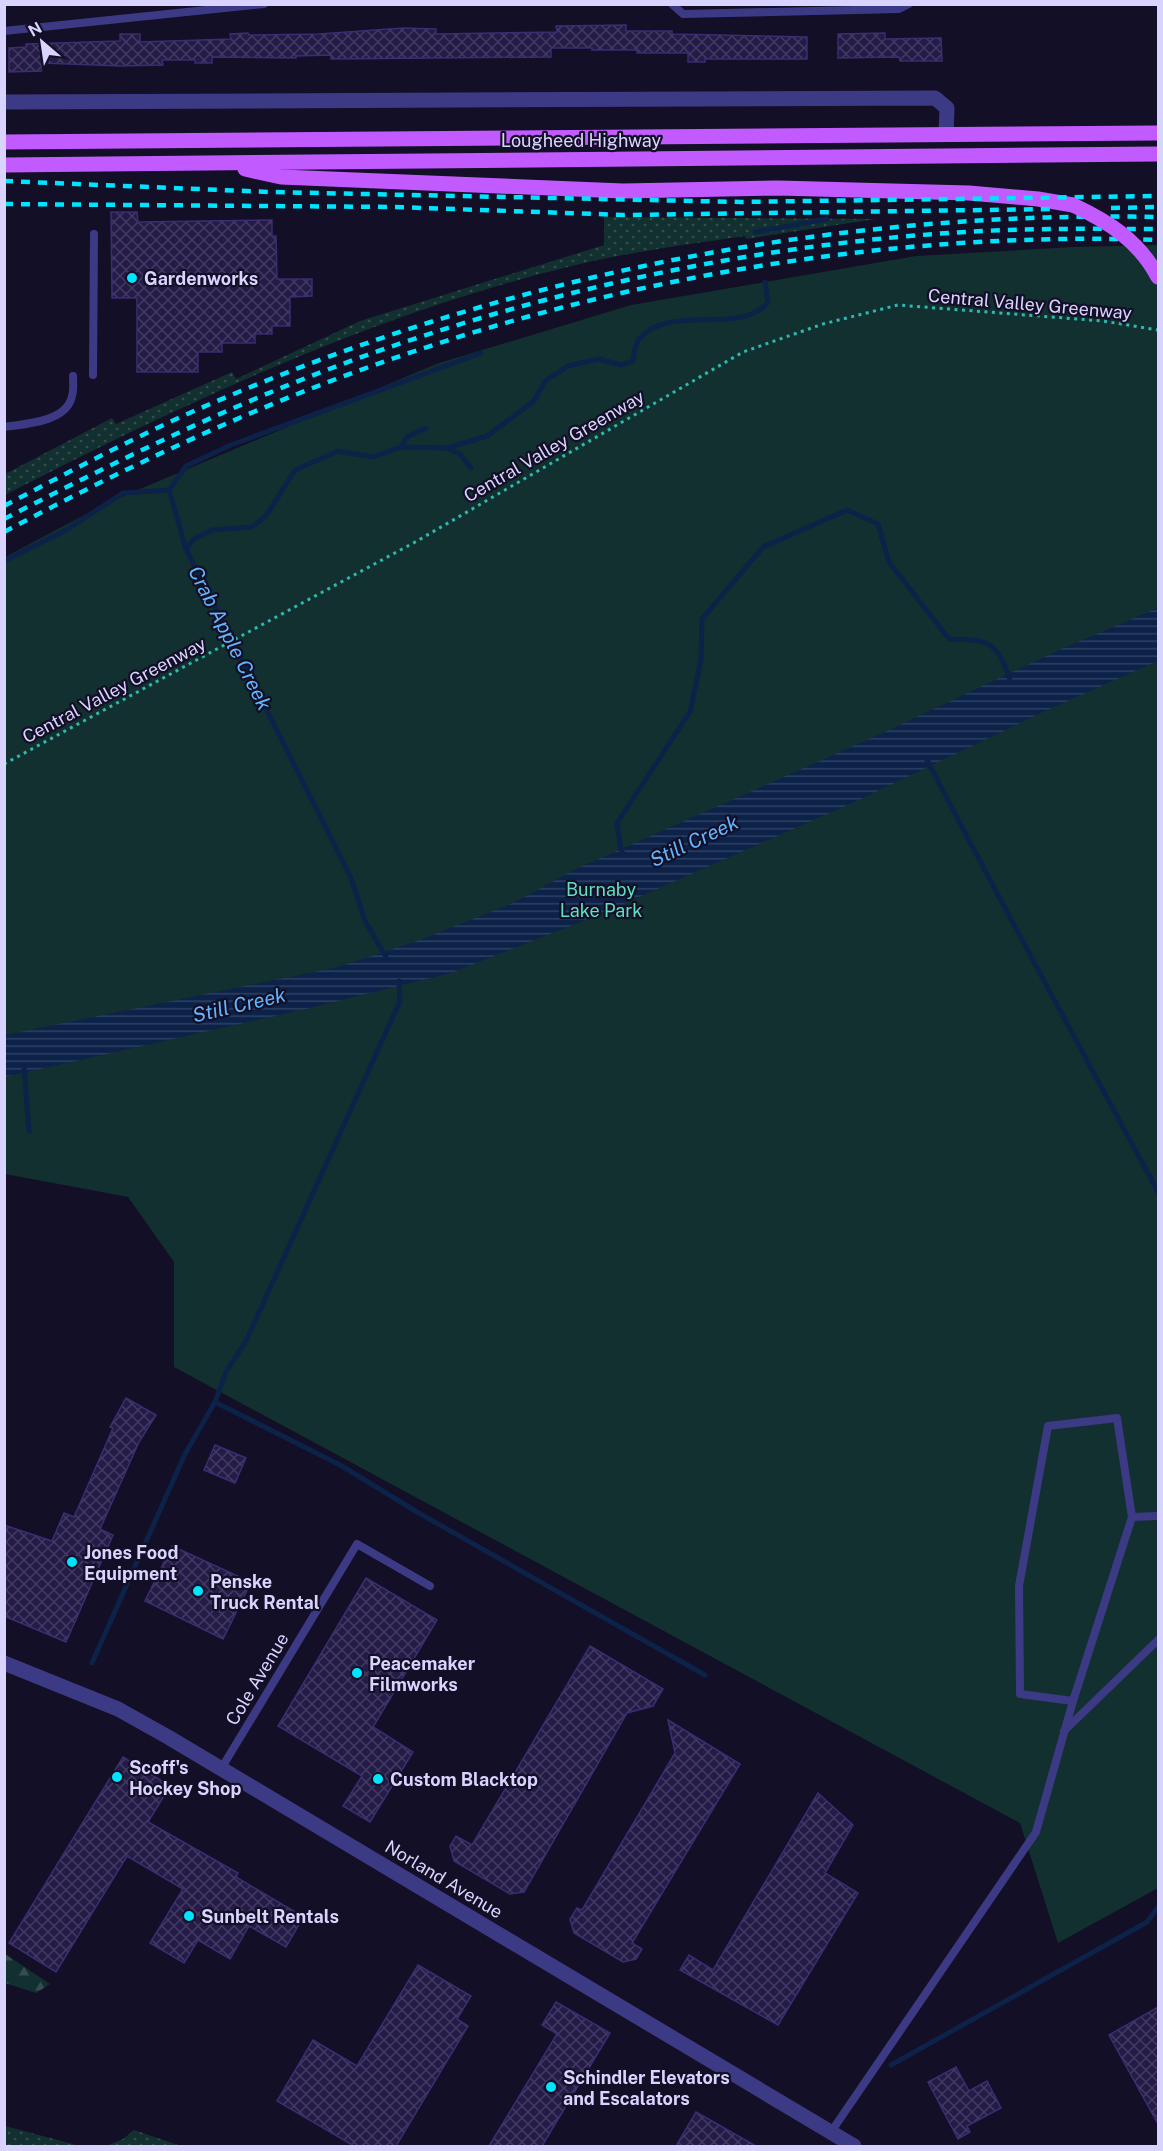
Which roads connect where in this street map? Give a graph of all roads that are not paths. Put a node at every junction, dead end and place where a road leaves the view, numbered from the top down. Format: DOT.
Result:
graph roads {
  1 [pos="264,4"];
  2 [pos="672,4"];
  3 [pos="909,4"];
  4 [pos="4,31"];
  5 [pos="4,102"];
  6 [pos="1158,133"];
  7 [pos="946,134"];
  8 [pos="4,142"];
  9 [pos="1158,154"];
  10 [pos="218,163"];
  11 [pos="4,165"];
  12 [pos="94,234"];
  13 [pos="1158,277"];
  14 [pos="93,375"];
  15 [pos="73,376"];
  16 [pos="4,427"];
  17 [pos="1158,1516"];
  18 [pos="1132,1517"];
  19 [pos="430,1586"];
  20 [pos="1158,1640"];
  21 [pos="4,1663"];
  22 [pos="1072,1701"];
  23 [pos="1064,1731"];
  24 [pos="221,1768"];
  25 [pos="831,2132"];
  26 [pos="855,2146"];
  1 -- 4 [label="lane"];
  2 -- 3 [label="lane"];
  5 -- 7 [label="street"];
  6 -- 7 [label="main road, Lougheed Highway"];
  7 -- 8 [label="main road, Lougheed Highway"];
  9 -- 10 [label="main road, Lougheed Highway"];
  10 -- 11 [label="main road, Lougheed Highway"];
  10 -- 13 [label="main road, bridge"];
  12 -- 14 [label="lane"];
  15 -- 16 [label="lane"];
  17 -- 18 [label="lane"];
  18 -- 22 [label="lane"];
  18 -- 22 [label="lane"];
  19 -- 24 [label="lane, Cole Avenue"];
  20 -- 23 [label="lane"];
  21 -- 24 [label="street, Norland Avenue"];
  22 -- 23 [label="lane"];
  23 -- 25 [label="lane"];
  24 -- 25 [label="street, Norland Avenue"];
  25 -- 26 [label="street, Norland Avenue"];
}
